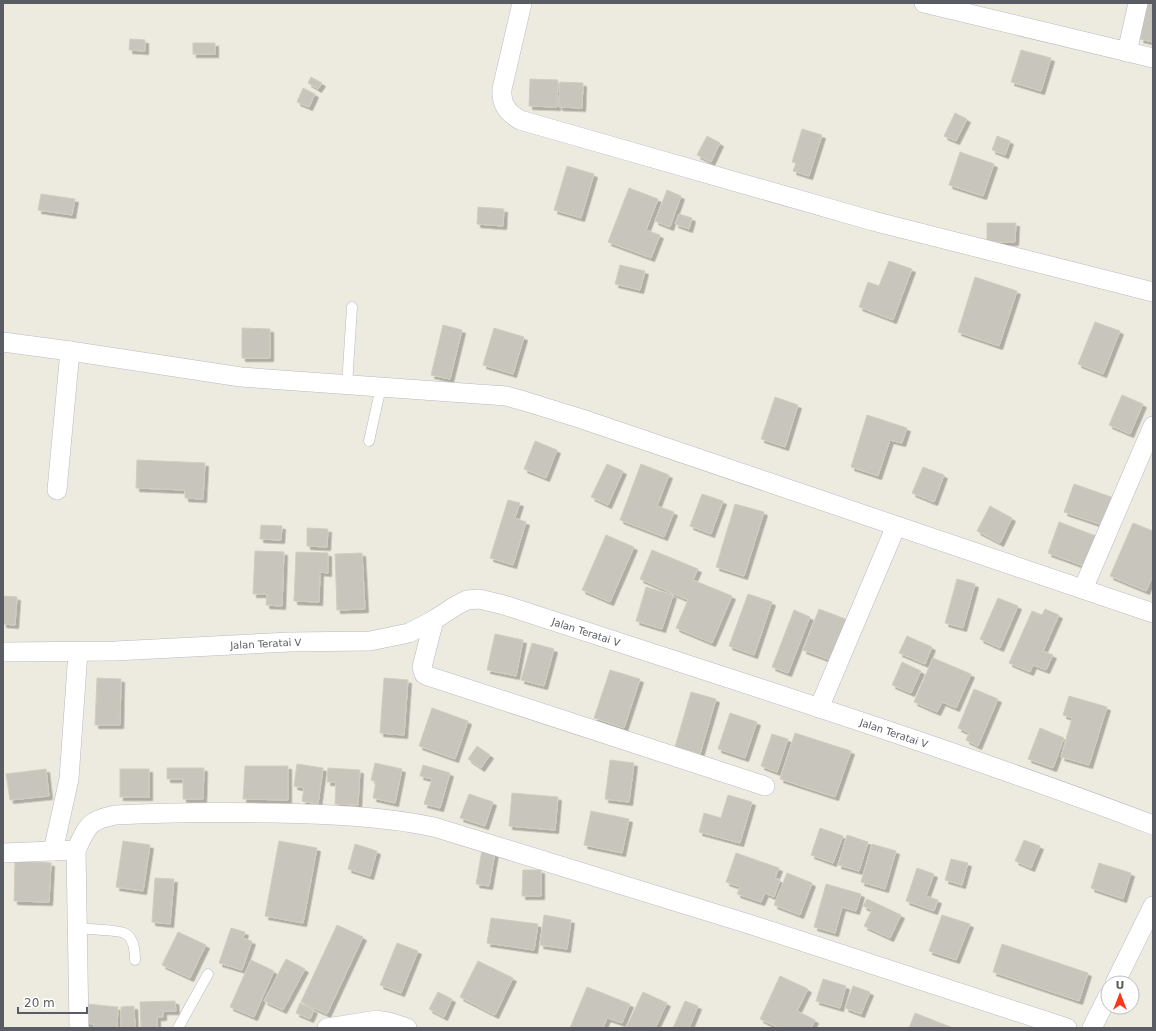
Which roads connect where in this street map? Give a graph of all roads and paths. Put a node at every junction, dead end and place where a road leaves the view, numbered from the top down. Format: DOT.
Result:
graph roads {
  1 [pos="522,3"];
  2 [pos="924,3"];
  3 [pos="1138,3"];
  4 [pos="952,6"];
  5 [pos="1127,52"];
  6 [pos="1153,58"];
  7 [pos="1153,292"];
  8 [pos="352,307"];
  9 [pos="3,342"];
  10 [pos="70,351"];
  11 [pos="347,385"];
  12 [pos="381,387"];
  13 [pos="1153,426"];
  14 [pos="369,441"];
  15 [pos="57,490"];
  16 [pos="896,526"];
  17 [pos="1083,589"];
  18 [pos="1153,613"];
  19 [pos="434,620"];
  20 [pos="3,652"];
  21 [pos="78,652"];
  22 [pos="819,708"];
  23 [pos="765,786"];
  24 [pos="1153,825"];
  25 [pos="76,850"];
  26 [pos="53,851"];
  27 [pos="3,853"];
  28 [pos="1153,906"];
  29 [pos="77,928"];
  30 [pos="135,960"];
  31 [pos="208,974"];
  32 [pos="1119,975"];
  33 [pos="1100,1012"];
  34 [pos="79,1028"];
  35 [pos="178,1028"];
  36 [pos="327,1028"];
  37 [pos="407,1028"];
  38 [pos="1067,1028"];
  39 [pos="1092,1028"];
  1 -- 7 [label="street"];
  2 -- 4 [label="street"];
  3 -- 5 [label="street"];
  4 -- 5 [label="street"];
  5 -- 6 [label="street"];
  8 -- 11 [label="lane"];
  9 -- 10 [label="street"];
  10 -- 11 [label="street"];
  10 -- 15 [label="street"];
  11 -- 12 [label="street"];
  12 -- 14 [label="lane"];
  12 -- 16 [label="street"];
  13 -- 17 [label="street"];
  16 -- 17 [label="street"];
  16 -- 22 [label="street"];
  17 -- 18 [label="street"];
  19 -- 21 [label="street, Jalan Teratai V"];
  19 -- 22 [label="street, Jalan Teratai V"];
  19 -- 23 [label="street"];
  20 -- 21 [label="street, Jalan Teratai V"];
  21 -- 26 [label="street"];
  22 -- 24 [label="street, Jalan Teratai V"];
  25 -- 26 [label="street"];
  25 -- 29 [label="street"];
  25 -- 38 [label="street"];
  26 -- 27 [label="street"];
  28 -- 32 [label="street"];
  29 -- 30 [label="lane"];
  29 -- 34 [label="street"];
  31 -- 35 [label="lane"];
  33 -- 39 [label="street"];
  36 -- 37 [label="street"];
}
